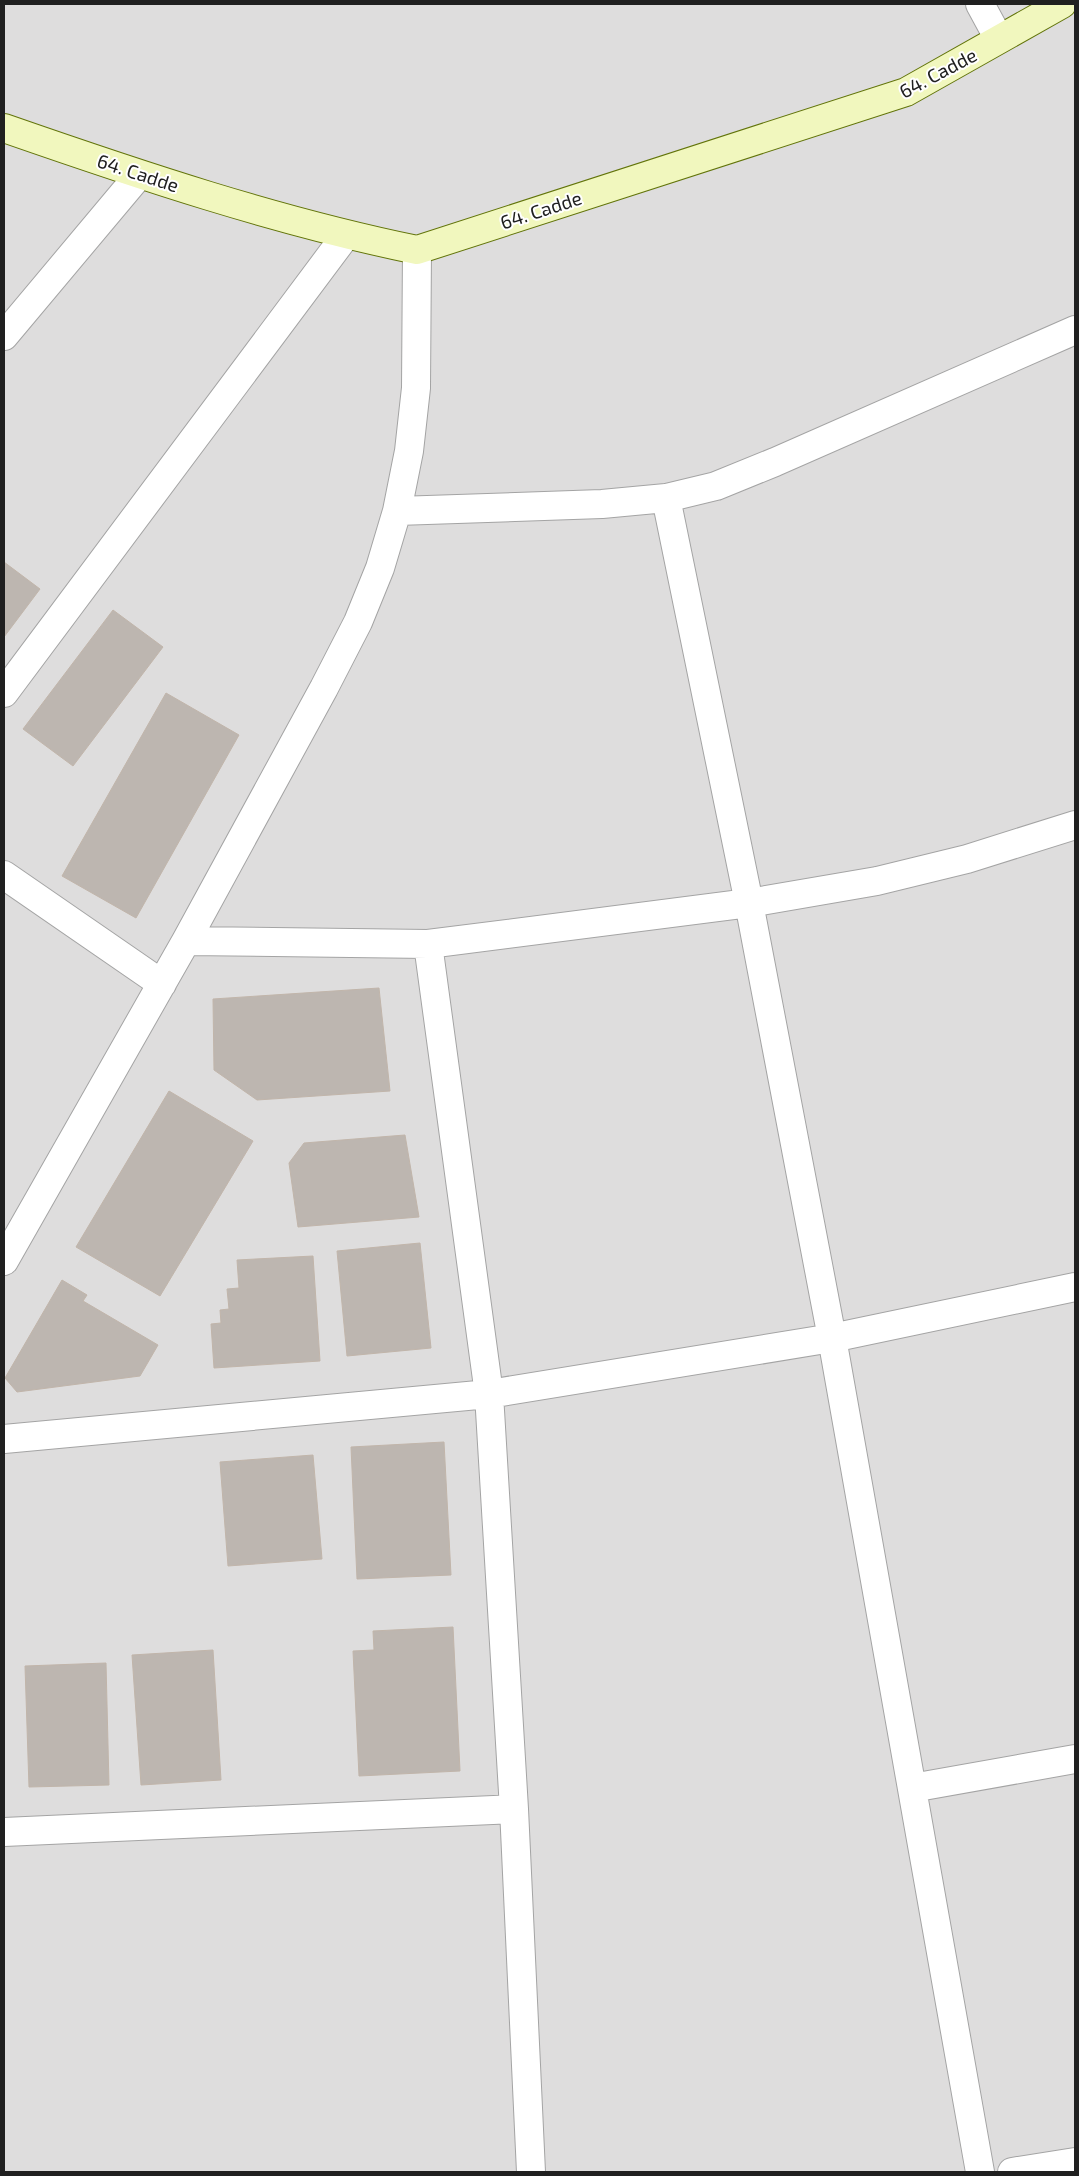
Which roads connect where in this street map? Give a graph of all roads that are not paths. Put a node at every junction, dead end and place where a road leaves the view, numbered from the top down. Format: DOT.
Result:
graph roads {
  1 [pos="980,4"];
  2 [pos="1062,4"];
  3 [pos="999,39"];
  4 [pos="4,128"];
  5 [pos="139,175"];
  6 [pos="346,235"];
  7 [pos="417,250"];
  8 [pos="1075,330"];
  9 [pos="4,336"];
  10 [pos="666,498"];
  11 [pos="397,511"];
  12 [pos="4,693"];
  13 [pos="1075,825"];
  14 [pos="4,875"];
  15 [pos="749,903"];
  16 [pos="186,941"];
  17 [pos="428,944"];
  18 [pos="162,984"];
  19 [pos="4,1261"];
  20 [pos="1075,1287"];
  21 [pos="832,1338"];
  22 [pos="489,1394"];
  23 [pos="4,1439"];
  24 [pos="1075,1759"];
  25 [pos="912,1788"];
  26 [pos="514,1809"];
  27 [pos="4,1832"];
  28 [pos="1075,2162"];
  29 [pos="531,2172"];
  30 [pos="980,2172"];
  31 [pos="1012,2172"];
  1 -- 3 [label="street"];
  2 -- 3 [label="main road, 64. Cadde"];
  3 -- 7 [label="main road, 64. Cadde"];
  4 -- 5 [label="main road, 64. Cadde"];
  5 -- 6 [label="main road, 64. Cadde"];
  5 -- 9 [label="street"];
  6 -- 7 [label="main road, 64. Cadde"];
  6 -- 12 [label="street"];
  7 -- 11 [label="street"];
  8 -- 10 [label="street"];
  10 -- 11 [label="street"];
  10 -- 15 [label="street"];
  11 -- 16 [label="street"];
  13 -- 15 [label="street"];
  14 -- 18 [label="street"];
  15 -- 17 [label="street"];
  15 -- 21 [label="street"];
  16 -- 17 [label="street"];
  16 -- 18 [label="street"];
  17 -- 22 [label="street"];
  18 -- 19 [label="street"];
  20 -- 21 [label="street"];
  21 -- 22 [label="street"];
  21 -- 25 [label="street"];
  22 -- 23 [label="street"];
  22 -- 26 [label="street"];
  24 -- 25 [label="street"];
  25 -- 30 [label="street"];
  26 -- 27 [label="street"];
  26 -- 29 [label="street"];
  28 -- 31 [label="street"];
}
